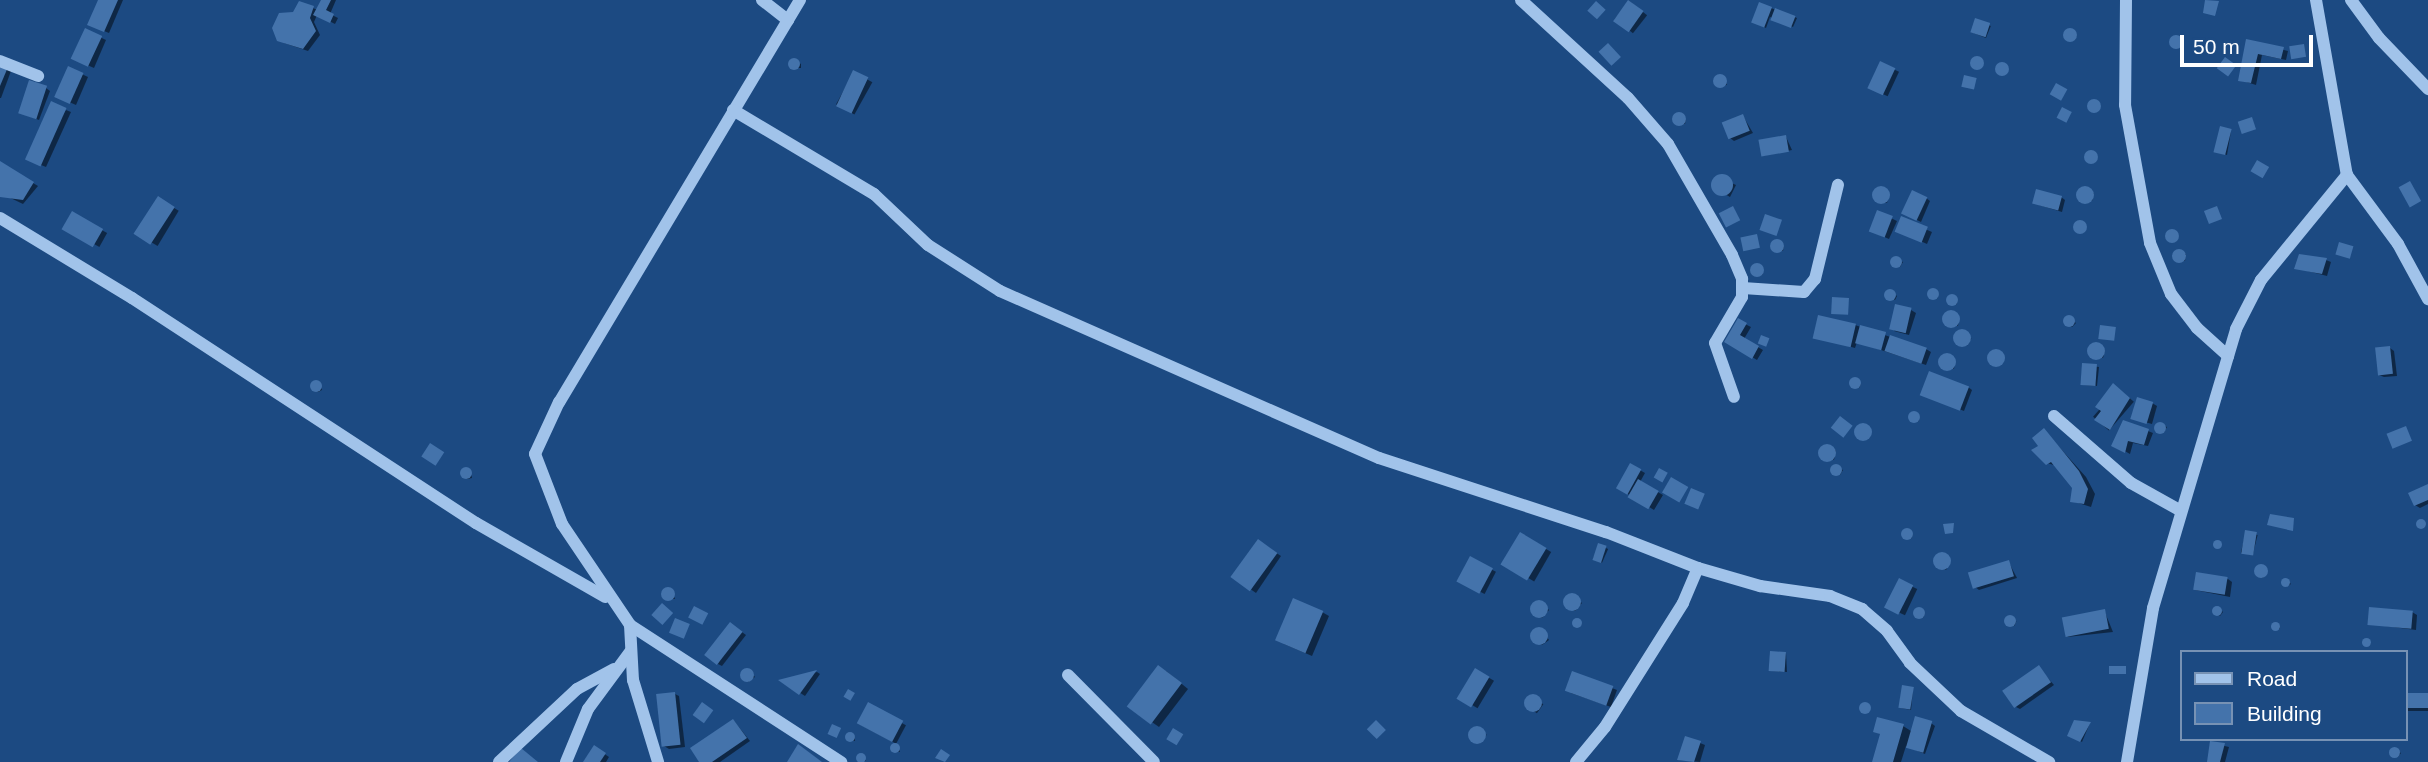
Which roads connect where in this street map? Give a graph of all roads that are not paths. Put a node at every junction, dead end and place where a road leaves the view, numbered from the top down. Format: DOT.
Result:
graph roads {
  1 [pos="762,0"];
  2 [pos="800,0"];
  3 [pos="1521,0"];
  4 [pos="2126,0"];
  5 [pos="2316,0"];
  6 [pos="2351,0"];
  7 [pos="788,20"];
  8 [pos="0,61"];
  9 [pos="38,76"];
  10 [pos="2428,89"];
  11 [pos="733,110"];
  12 [pos="2347,176"];
  13 [pos="1838,185"];
  14 [pos="0,218"];
  15 [pos="1743,288"];
  16 [pos="2428,299"];
  17 [pos="2228,356"];
  18 [pos="1734,397"];
  19 [pos="2054,416"];
  20 [pos="2180,511"];
  21 [pos="1698,568"];
  22 [pos="608,599"];
  23 [pos="630,625"];
  24 [pos="630,652"];
  25 [pos="614,669"];
  26 [pos="1068,676"];
  27 [pos="499,762"];
  28 [pos="566,762"];
  29 [pos="658,762"];
  30 [pos="841,762"];
  31 [pos="1154,762"];
  32 [pos="1576,762"];
  33 [pos="2049,762"];
  34 [pos="2127,762"];
  1 -- 7 [label="street"];
  2 -- 7 [label="street"];
  3 -- 15 [label="street"];
  4 -- 17 [label="street"];
  5 -- 12 [label="street"];
  6 -- 10 [label="street"];
  7 -- 11 [label="street"];
  8 -- 9 [label="street"];
  11 -- 21 [label="street"];
  11 -- 22 [label="street"];
  12 -- 16 [label="street"];
  12 -- 17 [label="street"];
  13 -- 15 [label="street"];
  14 -- 22 [label="street"];
  15 -- 18 [label="street"];
  17 -- 20 [label="street"];
  19 -- 20 [label="street"];
  20 -- 34 [label="street"];
  21 -- 32 [label="street"];
  21 -- 33 [label="street"];
  22 -- 23 [label="street"];
  23 -- 24 [label="street"];
  23 -- 30 [label="street"];
  24 -- 25 [label="street"];
  24 -- 29 [label="street"];
  25 -- 27 [label="street"];
  25 -- 28 [label="street"];
  26 -- 31 [label="street"];
}
